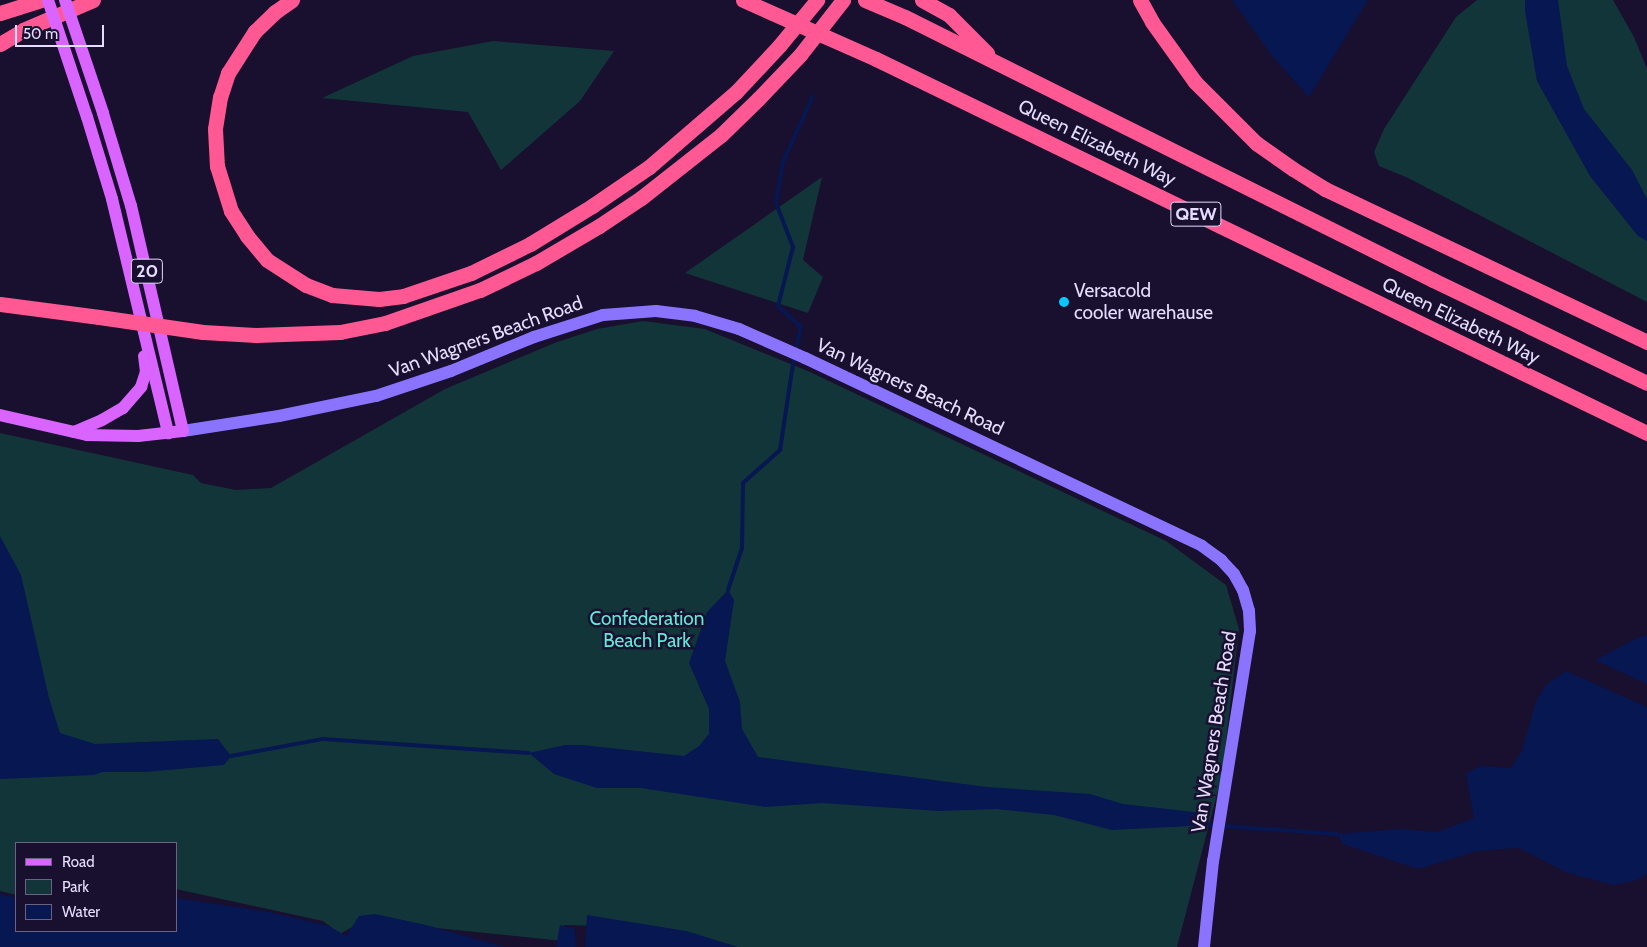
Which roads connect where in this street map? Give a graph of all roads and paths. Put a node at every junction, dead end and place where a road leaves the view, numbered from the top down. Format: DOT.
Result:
graph roads {
  1 [pos="41,0"];
  2 [pos="48,0"];
  3 [pos="65,0"];
  4 [pos="93,0"];
  5 [pos="292,0"];
  6 [pos="743,0"];
  7 [pos="817,0"];
  8 [pos="843,0"];
  9 [pos="865,0"];
  10 [pos="922,0"];
  11 [pos="1140,0"];
  12 [pos="0,13"];
  13 [pos="0,44"];
  14 [pos="995,62"];
  15 [pos="0,304"];
  16 [pos="146,338"];
  17 [pos="1647,342"];
  18 [pos="1647,382"];
  19 [pos="0,416"];
  20 [pos="73,432"];
  21 [pos="183,432"];
  22 [pos="1647,433"];
  23 [pos="168,434"];
  24 [pos="1204,947"];
  1 -- 12 [label="highway"];
  2 -- 16 [label="main road, 20, bridge"];
  3 -- 21 [label="main road, 20, bridge"];
  4 -- 13 [label="highway"];
  5 -- 7 [label="highway, bridge"];
  6 -- 22 [label="highway, Queen Elizabeth Way / QEW"];
  8 -- 15 [label="highway, bridge"];
  9 -- 14 [label="highway, Queen Elizabeth Way / QEW"];
  10 -- 14 [label="highway"];
  11 -- 17 [label="highway"];
  14 -- 18 [label="highway, Queen Elizabeth Way / QEW"];
  16 -- 20 [label="main road"];
  16 -- 23 [label="main road, 20"];
  19 -- 20 [label="main road"];
  20 -- 23 [label="main road"];
  21 -- 23 [label="main road"];
  21 -- 24 [label="street, Van Wagners Beach Road"];
}
